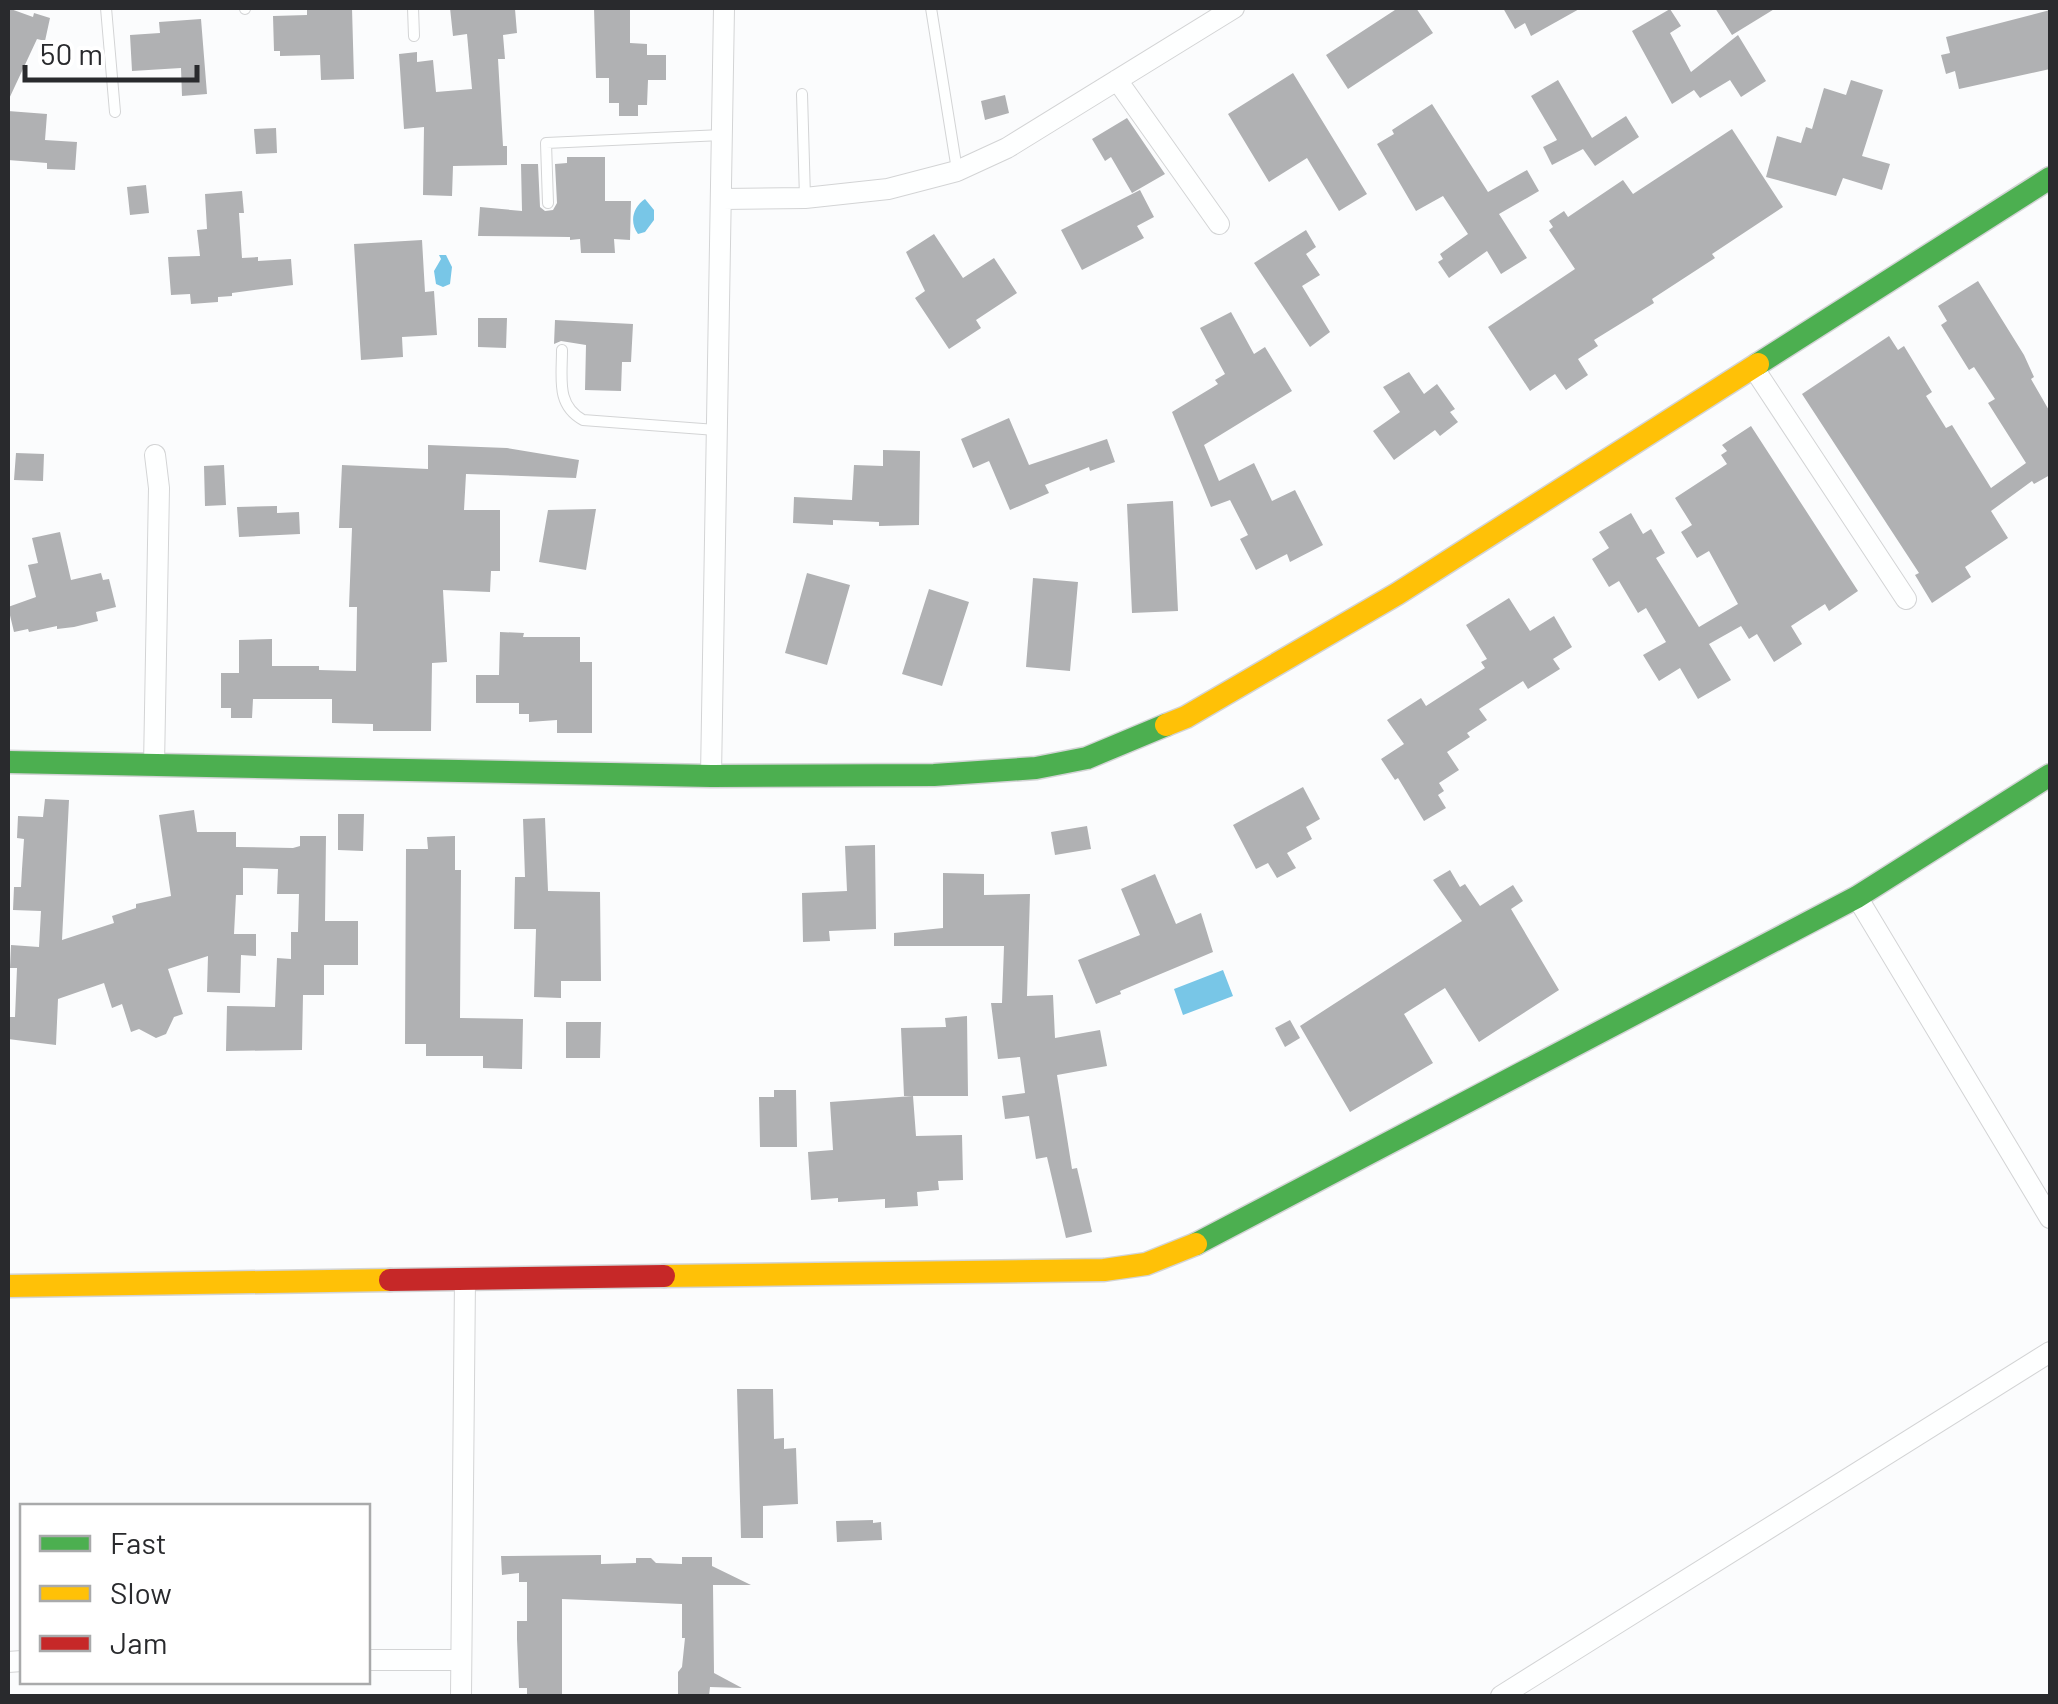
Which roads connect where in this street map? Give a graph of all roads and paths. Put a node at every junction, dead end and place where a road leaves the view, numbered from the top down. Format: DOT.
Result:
graph roads {
  1 [pos="106,8"];
  2 [pos="413,8"];
  3 [pos="724,8"];
  4 [pos="931,8"];
  5 [pos="1234,8"];
  6 [pos="414,36"];
  7 [pos="1117,80"];
  8 [pos="802,94"];
  9 [pos="115,112"];
  10 [pos="723,134"];
  11 [pos="957,171"];
  12 [pos="2050,178"];
  13 [pos="805,198"];
  14 [pos="722,199"];
  15 [pos="548,203"];
  16 [pos="1219,224"];
  17 [pos="562,350"];
  18 [pos="1753,366"];
  19 [pos="717,430"];
  20 [pos="155,455"];
  21 [pos="1906,599"];
  22 [pos="8,762"];
  23 [pos="154,766"];
  24 [pos="2050,775"];
  25 [pos="711,776"];
  26 [pos="1857,897"];
  27 [pos="2050,1218"];
  28 [pos="465,1279"];
  29 [pos="8,1286"];
  30 [pos="2050,1352"];
  31 [pos="370,1660"];
  32 [pos="461,1660"];
  33 [pos="461,1696"];
  34 [pos="1502,1696"];
  1 -- 9 [label="lane"];
  2 -- 6 [label="lane"];
  3 -- 10 [label="street"];
  4 -- 11 [label="lane"];
  5 -- 7 [label="street"];
  7 -- 11 [label="street"];
  7 -- 16 [label="street"];
  8 -- 13 [label="lane"];
  10 -- 14 [label="street"];
  10 -- 15 [label="lane"];
  11 -- 13 [label="street"];
  12 -- 18 [label="street"];
  13 -- 14 [label="street"];
  14 -- 19 [label="street"];
  17 -- 19 [label="lane"];
  18 -- 21 [label="street"];
  18 -- 25 [label="street"];
  19 -- 25 [label="street"];
  20 -- 23 [label="street"];
  22 -- 23 [label="street"];
  23 -- 25 [label="street"];
  24 -- 26 [label="street"];
  26 -- 27 [label="street"];
  26 -- 28 [label="street"];
  28 -- 29 [label="street"];
  28 -- 32 [label="street"];
  30 -- 34 [label="street"];
  31 -- 32 [label="street"];
  32 -- 33 [label="street"];
}
